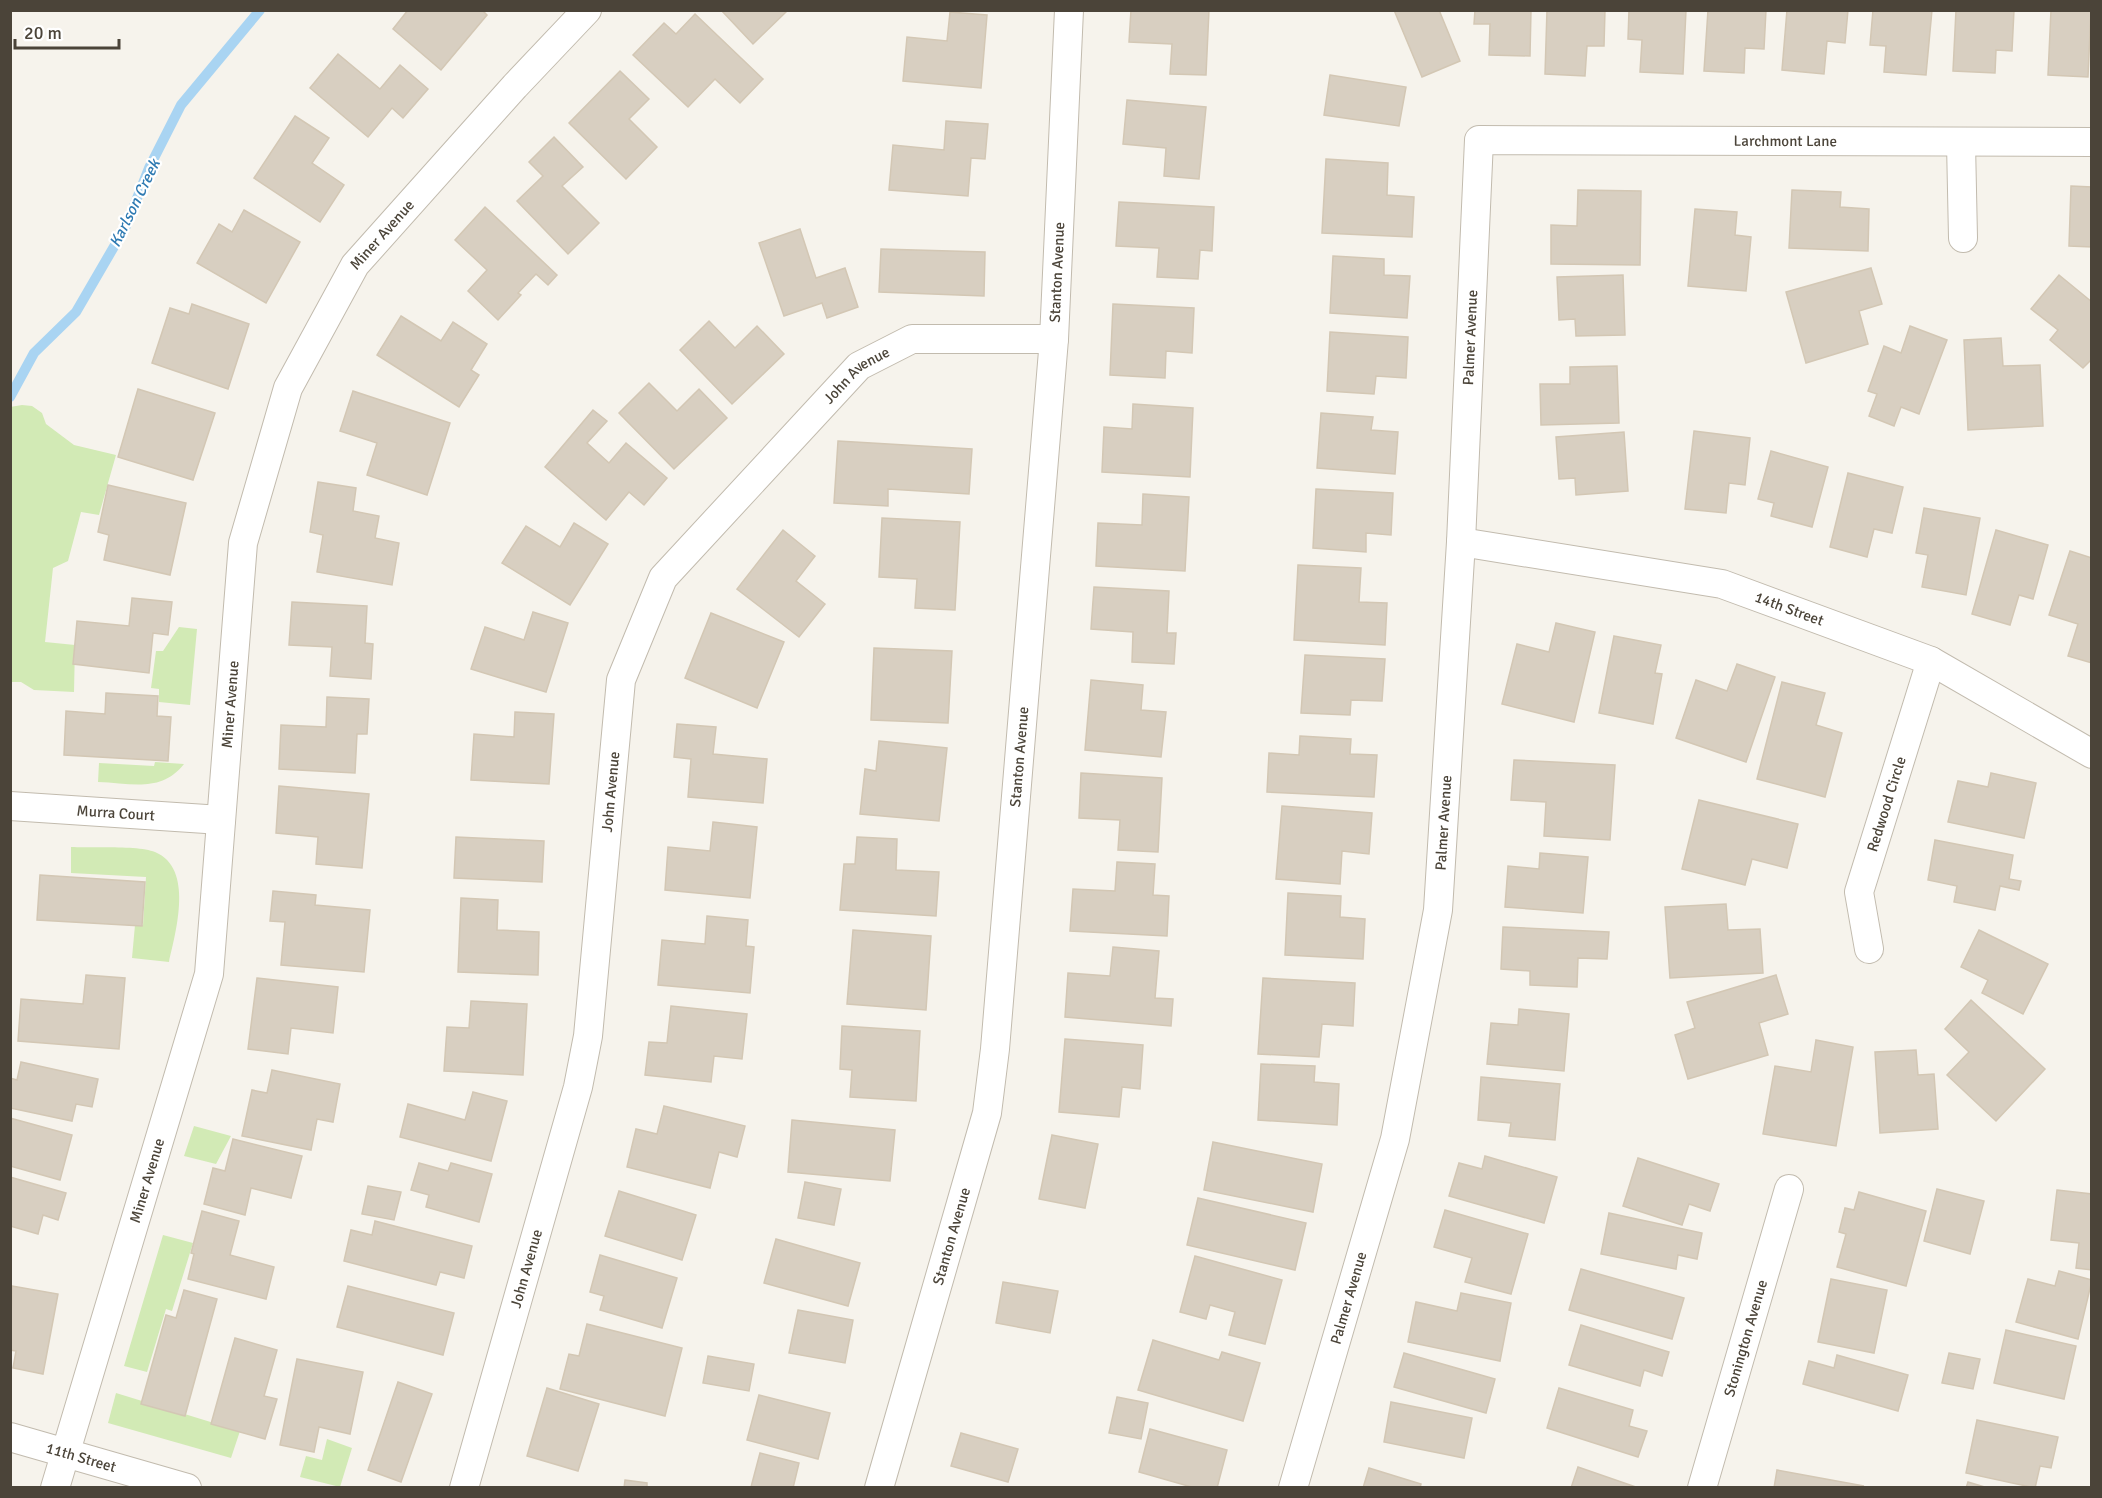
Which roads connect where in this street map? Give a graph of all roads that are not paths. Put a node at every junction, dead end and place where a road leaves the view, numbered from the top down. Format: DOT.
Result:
graph roads {
  1 [pos="587,10"];
  2 [pos="1069,10"];
  3 [pos="1479,140"];
  4 [pos="2091,142"];
  5 [pos="1961,143"];
  6 [pos="1963,238"];
  7 [pos="1054,339"];
  8 [pos="1461,542"];
  9 [pos="1930,661"];
  10 [pos="2091,754"];
  11 [pos="10,806"];
  12 [pos="221,820"];
  13 [pos="1869,949"];
  14 [pos="1789,1189"];
  15 [pos="10,1437"];
  16 [pos="65,1453"];
  17 [pos="55,1488"];
  18 [pos="187,1488"];
  19 [pos="464,1488"];
  20 [pos="879,1488"];
  21 [pos="1293,1488"];
  22 [pos="1702,1488"];
  1 -- 12 [label="street, Miner Avenue"];
  2 -- 7 [label="street, Stanton Avenue"];
  3 -- 5 [label="street, Larchmont Lane"];
  3 -- 8 [label="street, Palmer Avenue"];
  4 -- 5 [label="street, Larchmont Lane"];
  5 -- 6 [label="street"];
  7 -- 19 [label="street, John Avenue"];
  7 -- 20 [label="street, Stanton Avenue"];
  8 -- 9 [label="street, 14th Street"];
  8 -- 21 [label="street, Palmer Avenue"];
  9 -- 10 [label="street, 14th Street"];
  9 -- 13 [label="street, Redwood Circle"];
  11 -- 12 [label="street, Murra Court"];
  12 -- 16 [label="street, Miner Avenue"];
  14 -- 22 [label="street, Stonington Avenue"];
  15 -- 16 [label="street, 11th Street"];
  16 -- 17 [label="street, Miner Avenue"];
  16 -- 18 [label="street, 11th Street"];
}
